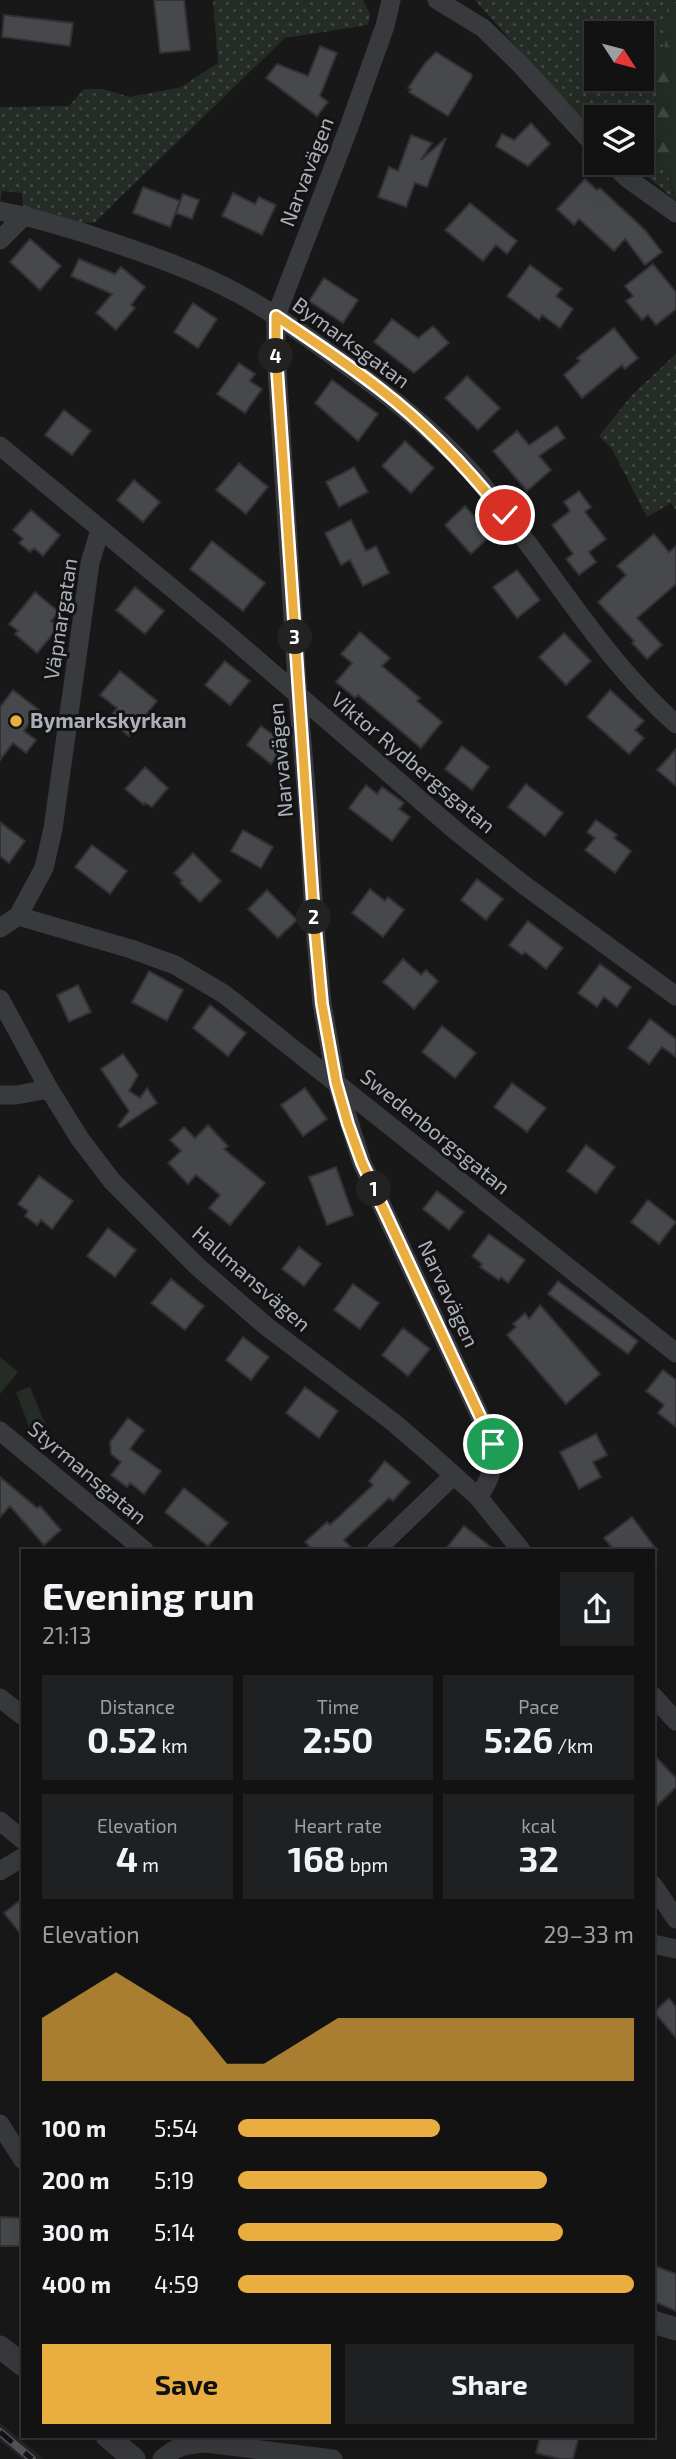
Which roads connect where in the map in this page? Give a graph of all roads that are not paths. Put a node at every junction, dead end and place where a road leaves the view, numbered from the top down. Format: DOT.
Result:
graph roads {
  1 [pos="391,0"];
  2 [pos="437,0"];
  3 [pos="584,134"];
  4 [pos="625,175"];
  5 [pos="0,211"];
  6 [pos="676,213"];
  7 [pos="25,215"];
  8 [pos="0,240"];
  9 [pos="276,316"];
  10 [pos="0,446"];
  11 [pos="100,530"];
  12 [pos="298,696"];
  13 [pos="676,724"];
  14 [pos="18,916"];
  15 [pos="0,928"];
  16 [pos="676,996"];
  17 [pos="0,999"];
  18 [pos="336,1082"];
  19 [pos="49,1089"];
  20 [pos="0,1095"];
  21 [pos="676,1353"];
  22 [pos="0,1431"];
  23 [pos="454,1475"];
  24 [pos="478,1497"];
  25 [pos="143,1549"];
  26 [pos="377,1549"];
  27 [pos="520,1549"];
  28 [pos="655,1698"];
  29 [pos="0,1699"];
  30 [pos="21,1715"];
  31 [pos="676,1721"];
  32 [pos="0,1821"];
  33 [pos="21,1838"];
  34 [pos="21,1858"];
  35 [pos="0,1871"];
  36 [pos="655,1888"];
  37 [pos="676,1919"];
  38 [pos="655,1945"];
  39 [pos="676,1950"];
  40 [pos="0,2124"];
  41 [pos="21,2157"];
  42 [pos="655,2323"];
  43 [pos="676,2329"];
  44 [pos="109,2438"];
  45 [pos="134,2459"];
  46 [pos="162,2459"];
  47 [pos="333,2459"];
  1 -- 9 [label="street, Narvavägen"];
  2 -- 3 [label="street"];
  4 -- 6 [label="street"];
  5 -- 7 [label="street, Bymarksgatan"];
  7 -- 8 [label="street"];
  7 -- 9 [label="street, Bymarksgatan"];
  9 -- 12 [label="street, Narvavägen"];
  9 -- 13 [label="street, Bymarksgatan"];
  10 -- 11 [label="street, Viktor Rydbergsgatan"];
  11 -- 12 [label="street, Viktor Rydbergsgatan"];
  11 -- 14 [label="street, Väpnargatan"];
  12 -- 16 [label="street, Viktor Rydbergsgatan"];
  12 -- 18 [label="street, Narvavägen"];
  14 -- 15 [label="street"];
  14 -- 18 [label="street, Swedenborgsgatan"];
  17 -- 19 [label="street, Hallmansvägen"];
  18 -- 21 [label="street, Swedenborgsgatan"];
  18 -- 24 [label="street, Narvavägen"];
  19 -- 20 [label="street"];
  19 -- 23 [label="street, Hallmansvägen"];
  22 -- 25 [label="street, Styrmansgatan"];
  23 -- 24 [label="street, Hallmansvägen"];
  23 -- 26 [label="street"];
  24 -- 27 [label="street, Hallmansvägen"];
  28 -- 31 [label="street"];
  29 -- 30 [label="street"];
  32 -- 33 [label="street"];
  34 -- 35 [label="street"];
  36 -- 37 [label="street"];
  38 -- 39 [label="street"];
  40 -- 41 [label="street"];
  42 -- 43 [label="street"];
  44 -- 45 [label="street"];
  46 -- 47 [label="street"];
}
